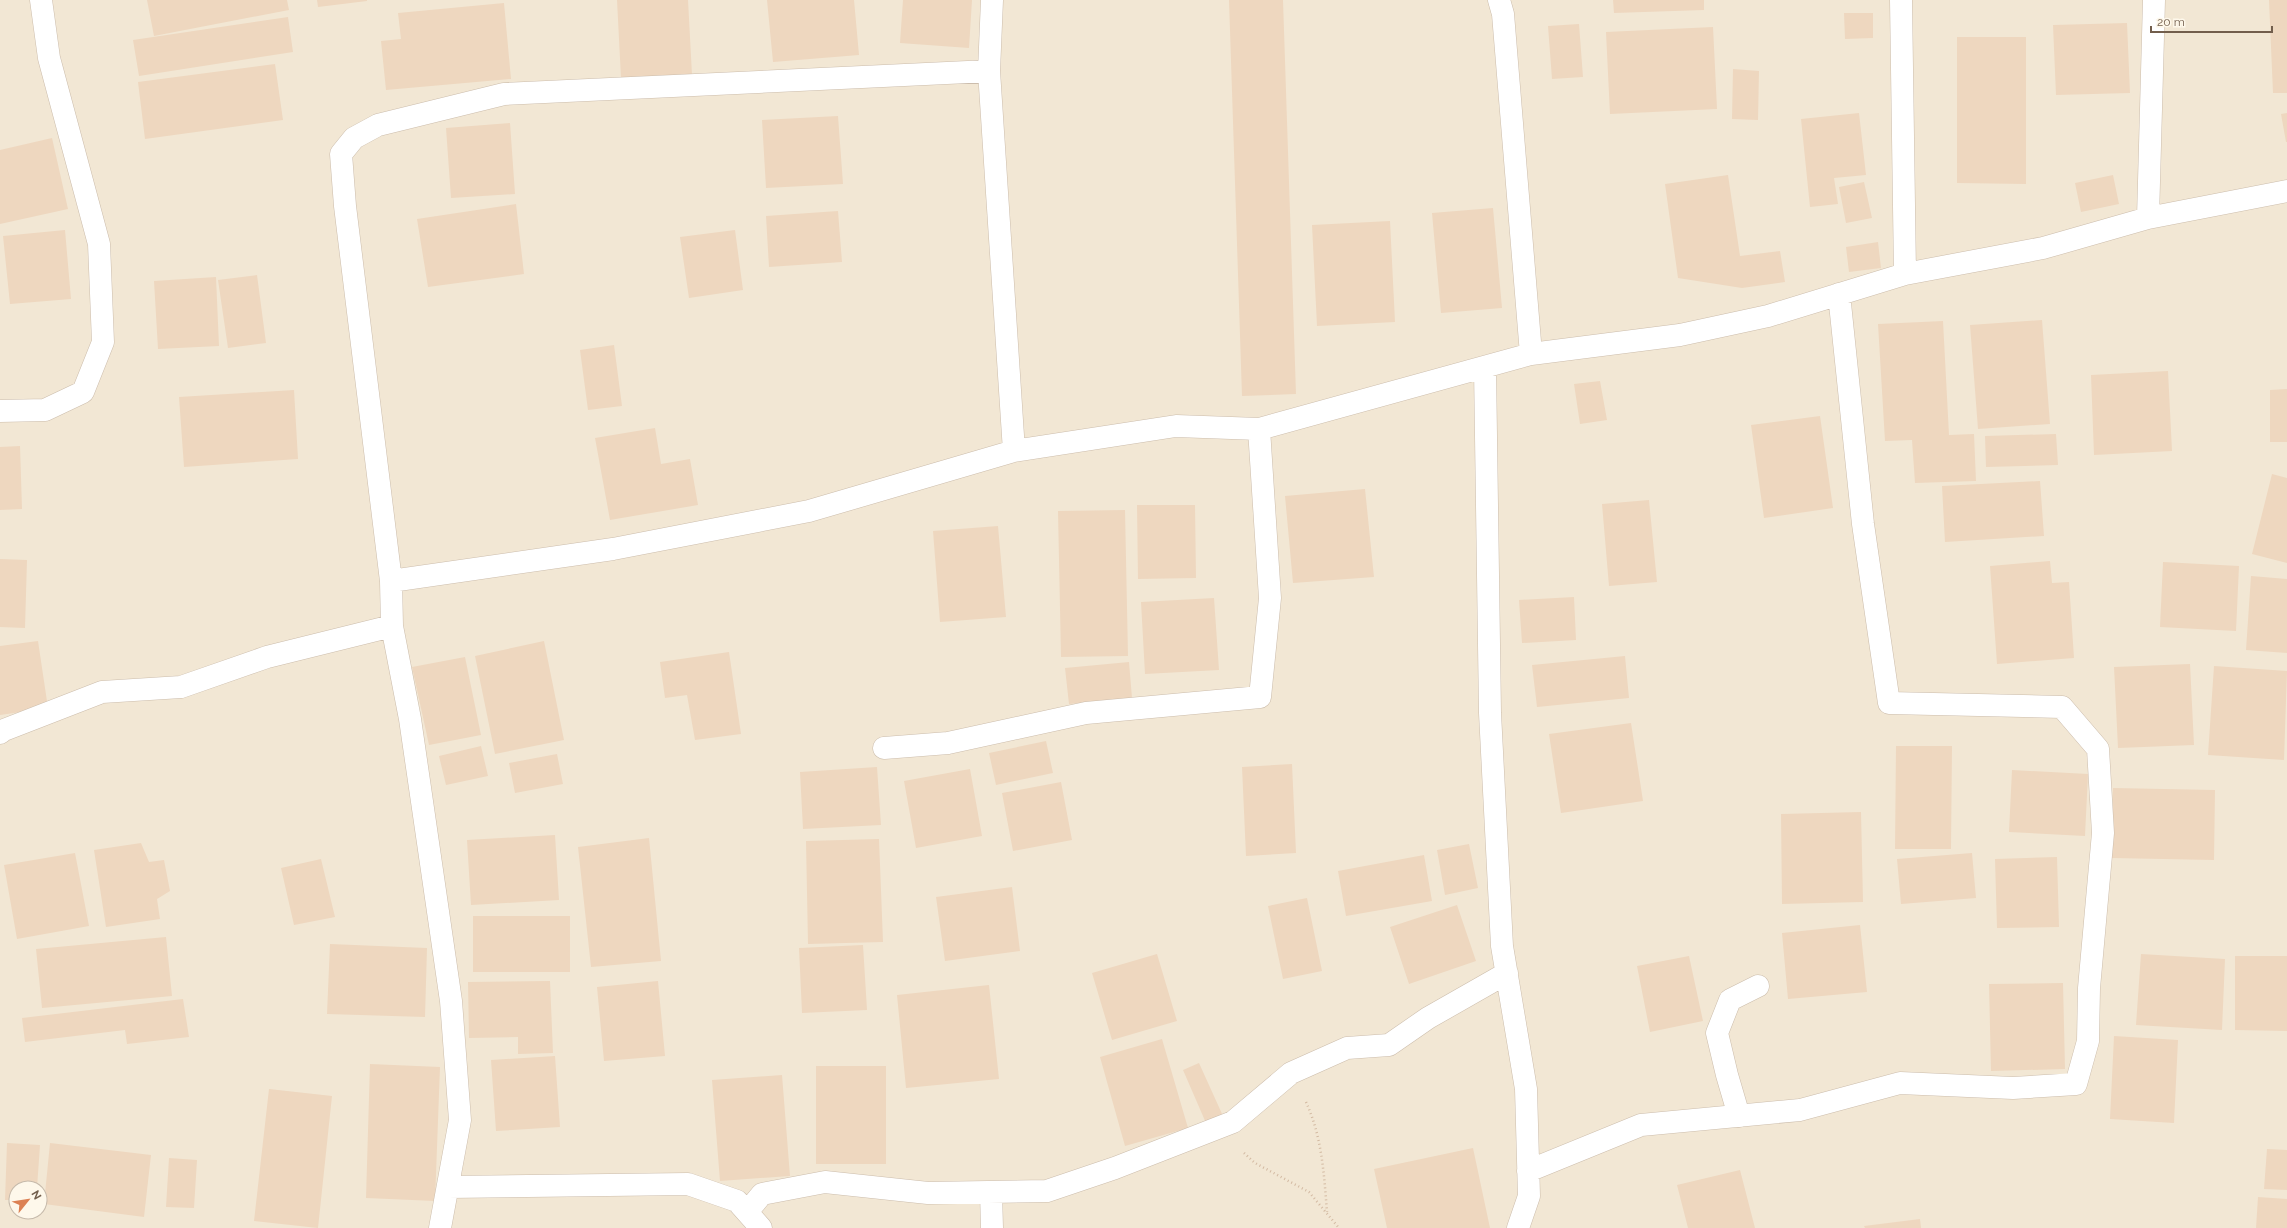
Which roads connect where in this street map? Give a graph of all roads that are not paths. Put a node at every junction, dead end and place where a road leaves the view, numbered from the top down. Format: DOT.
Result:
graph roads {
  1 [pos="41,0"];
  2 [pos="992,0"];
  3 [pos="1499,0"];
  4 [pos="1901,0"];
  5 [pos="2154,0"];
  6 [pos="989,71"];
  7 [pos="2287,191"];
  8 [pos="2148,218"];
  9 [pos="1905,274"];
  10 [pos="1838,294"];
  11 [pos="1532,354"];
  12 [pos="1485,367"];
  13 [pos="0,412"];
  14 [pos="1259,429"];
  15 [pos="1014,451"];
  16 [pos="391,581"];
  17 [pos="392,626"];
  18 [pos="0,733"];
  19 [pos="884,748"];
  20 [pos="1507,973"];
  21 [pos="1758,986"];
  22 [pos="1739,1116"];
  23 [pos="1528,1171"];
  24 [pos="448,1187"];
  25 [pos="990,1192"];
  26 [pos="747,1212"];
  27 [pos="440,1228"];
  28 [pos="761,1228"];
  29 [pos="992,1228"];
  30 [pos="1518,1228"];
  1 -- 13 [label="street"];
  2 -- 6 [label="street"];
  3 -- 11 [label="street"];
  4 -- 9 [label="street"];
  5 -- 8 [label="street"];
  6 -- 15 [label="street"];
  6 -- 16 [label="street"];
  7 -- 8 [label="street"];
  8 -- 9 [label="street"];
  9 -- 10 [label="street"];
  10 -- 11 [label="street"];
  10 -- 22 [label="street"];
  11 -- 12 [label="street"];
  12 -- 14 [label="street"];
  12 -- 20 [label="street"];
  14 -- 15 [label="street"];
  14 -- 19 [label="street"];
  15 -- 16 [label="street"];
  16 -- 17 [label="street"];
  17 -- 18 [label="street"];
  17 -- 24 [label="street"];
  20 -- 23 [label="street"];
  20 -- 25 [label="street"];
  21 -- 22 [label="street"];
  22 -- 23 [label="street"];
  23 -- 30 [label="street"];
  24 -- 26 [label="street"];
  24 -- 27 [label="street"];
  25 -- 26 [label="street"];
  25 -- 29 [label="street"];
  26 -- 28 [label="street"];
}
